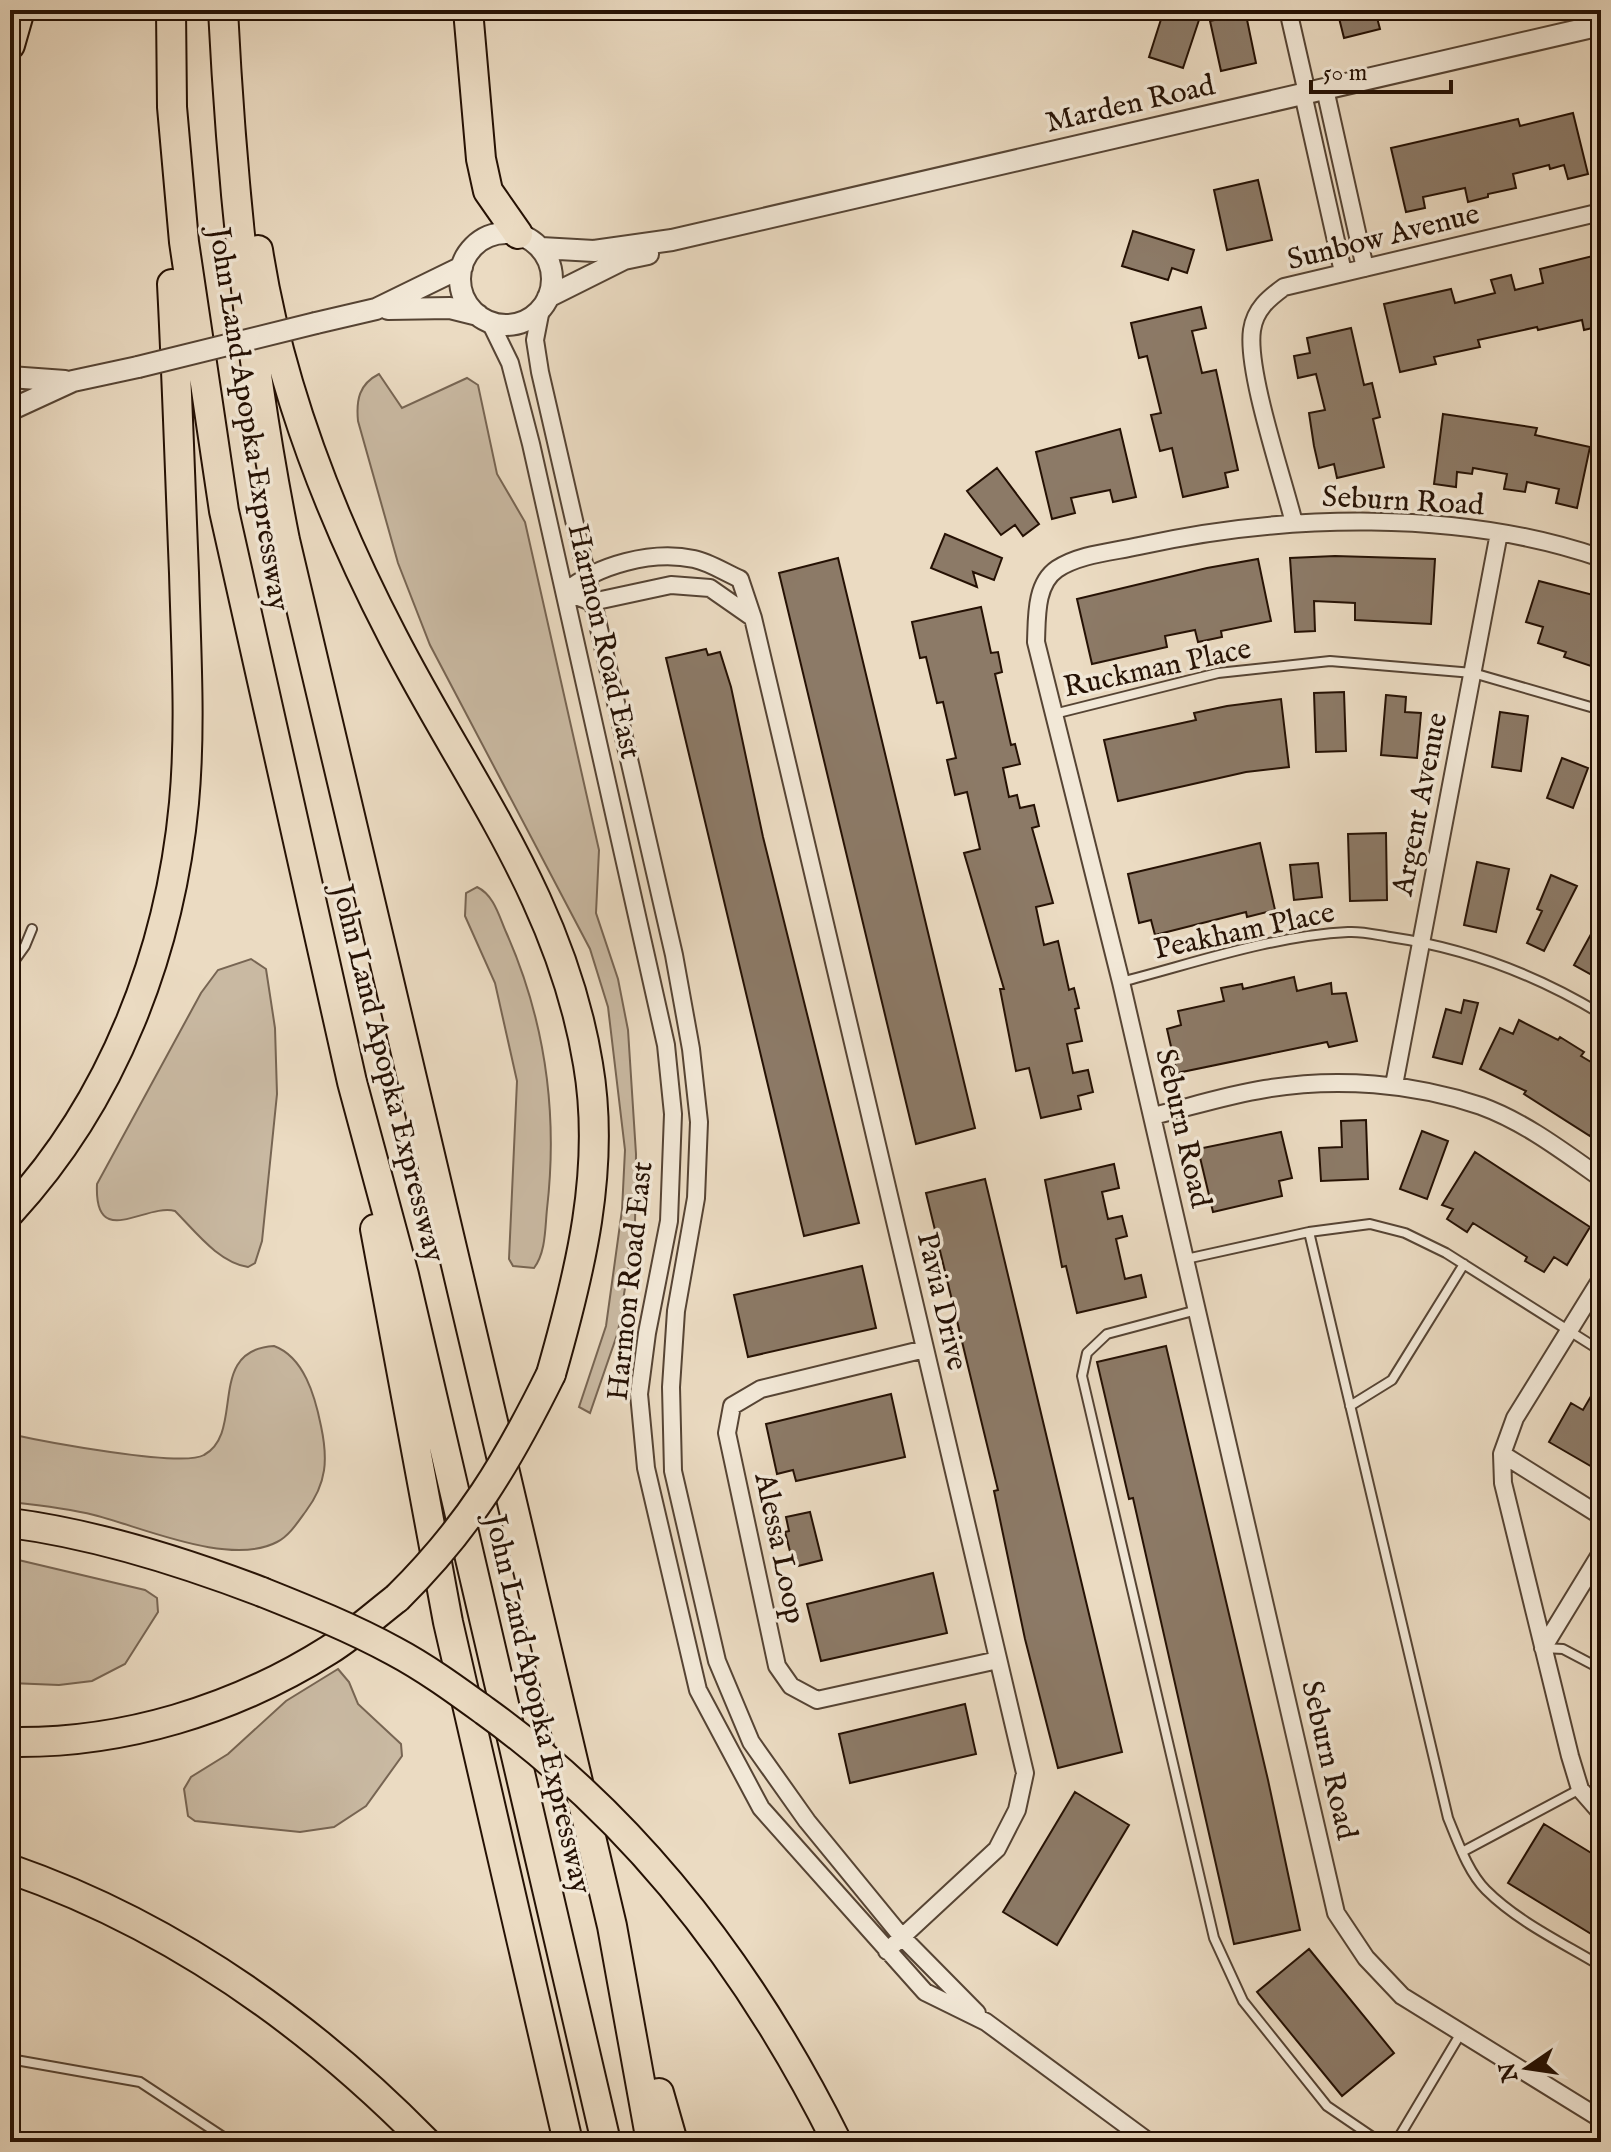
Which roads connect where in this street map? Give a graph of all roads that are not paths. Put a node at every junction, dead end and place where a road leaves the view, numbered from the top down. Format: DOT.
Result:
graph roads {
  1 [pos="20,10"];
  2 [pos="171,10"];
  3 [pos="468,10"];
  4 [pos="1288,10"];
  5 [pos="223,12"];
  6 [pos="1601,25"];
  7 [pos="10,45"];
  8 [pos="1312,92"];
  9 [pos="172,107"];
  10 [pos="1601,212"];
  11 [pos="672,240"];
  12 [pos="530,241"];
  13 [pos="462,267"];
  14 [pos="1365,268"];
  15 [pos="1343,272"];
  16 [pos="544,303"];
  17 [pos="376,309"];
  18 [pos="484,318"];
  19 [pos="10,377"];
  20 [pos="73,381"];
  21 [pos="10,410"];
  22 [pos="1294,523"];
  23 [pos="1499,533"];
  24 [pos="1601,558"];
  25 [pos="585,575"];
  26 [pos="565,592"];
  27 [pos="592,602"];
  28 [pos="753,618"];
  29 [pos="1473,673"];
  30 [pos="1601,710"];
  31 [pos="1053,714"];
  32 [pos="32,929"];
  33 [pos="1421,942"];
  34 [pos="10,967"];
  35 [pos="1121,982"];
  36 [pos="1601,1014"];
  37 [pos="352,1082"];
  38 [pos="1394,1085"];
  39 [pos="1153,1116"];
  40 [pos="1601,1178"];
  41 [pos="10,1212"];
  42 [pos="1309,1232"];
  43 [pos="1186,1259"];
  44 [pos="1464,1264"];
  45 [pos="1601,1279"];
  46 [pos="1197,1310"];
  47 [pos="1568,1332"];
  48 [pos="925,1349"];
  49 [pos="1601,1351"];
  50 [pos="1350,1406"];
  51 [pos="1502,1454"];
  52 [pos="1601,1516"];
  53 [pos="10,1523"];
  54 [pos="1601,1553"];
  55 [pos="1543,1648"];
  56 [pos="998,1660"];
  57 [pos="1601,1669"];
  58 [pos="10,1742"];
  59 [pos="1580,1789"];
  60 [pos="1601,1813"];
  61 [pos="1462,1852"];
  62 [pos="10,1869"];
  63 [pos="612,1926"];
  64 [pos="902,1937"];
  65 [pos="887,1951"];
  66 [pos="1601,1966"];
  67 [pos="986,2022"];
  68 [pos="1461,2033"];
  69 [pos="10,2059"];
  70 [pos="1601,2119"];
  71 [pos="231,2142"];
  72 [pos="426,2142"];
  73 [pos="568,2142"];
  74 [pos="606,2142"];
  75 [pos="651,2142"];
  76 [pos="673,2142"];
  77 [pos="837,2142"];
  78 [pos="1149,2142"];
  79 [pos="1380,2142"];
  80 [pos="1396,2142"];
  1 -- 7 [label="highway"];
  2 -- 9 [label="highway, John Land Apopka Expressway"];
  3 -- 12 [label="highway"];
  4 -- 8 [label="street"];
  5 -- 58 [label="highway, bridge"];
  5 -- 63 [label="highway, John Land Apopka Expressway"];
  6 -- 8 [label="street, Marden Road"];
  8 -- 11 [label="street, Marden Road"];
  8 -- 14 [label="street"];
  8 -- 15 [label="street"];
  9 -- 37 [label="highway, John Land Apopka Expressway"];
  9 -- 41 [label="highway"];
  10 -- 14 [label="street, Sunbow Avenue"];
  11 -- 12 [label="street, Marden Road"];
  11 -- 16 [label="street, Marden Road"];
  12 -- 13 [label="street"];
  12 -- 16 [label="street"];
  13 -- 17 [label="street"];
  13 -- 18 [label="street"];
  14 -- 15 [label="street, Sunbow Avenue"];
  15 -- 22 [label="street, Sunbow Avenue"];
  16 -- 18 [label="street"];
  16 -- 25 [label="street, Harmon Road East"];
  17 -- 18 [label="street"];
  17 -- 20 [label="street, bridge"];
  18 -- 26 [label="street, Harmon Road East"];
  19 -- 20 [label="street"];
  20 -- 21 [label="street"];
  22 -- 23 [label="street, Seburn Road"];
  22 -- 31 [label="street, Seburn Road"];
  23 -- 24 [label="street, Seburn Road"];
  23 -- 29 [label="street, Argent Avenue"];
  25 -- 26 [label="street, Pavia Drive"];
  25 -- 27 [label="street, Harmon Road East"];
  25 -- 28 [label="street, Pavia Drive"];
  26 -- 27 [label="street"];
  26 -- 65 [label="street, Harmon Road East"];
  27 -- 28 [label="street"];
  27 -- 64 [label="street, Harmon Road East"];
  28 -- 48 [label="street, Pavia Drive"];
  29 -- 30 [label="lane, Ruckman Place"];
  29 -- 31 [label="lane, Ruckman Place"];
  29 -- 33 [label="street, Argent Avenue"];
  31 -- 35 [label="street, Seburn Road"];
  32 -- 34 [label="lane"];
  33 -- 35 [label="lane, Peakham Place"];
  33 -- 36 [label="lane, Peakham Place"];
  33 -- 38 [label="street, Argent Avenue"];
  35 -- 39 [label="street, Seburn Road"];
  37 -- 73 [label="highway"];
  37 -- 74 [label="highway, John Land Apopka Expressway"];
  38 -- 39 [label="street"];
  38 -- 40 [label="street"];
  39 -- 43 [label="street, Seburn Road"];
  42 -- 43 [label="lane"];
  42 -- 44 [label="lane"];
  42 -- 50 [label="lane"];
  43 -- 46 [label="street, Seburn Road"];
  44 -- 47 [label="lane"];
  44 -- 50 [label="lane"];
  45 -- 47 [label="street"];
  46 -- 68 [label="street, Seburn Road"];
  46 -- 79 [label="lane"];
  47 -- 49 [label="lane"];
  47 -- 51 [label="street"];
  48 -- 56 [label="street, Pavia Drive"];
  48 -- 56 [label="street, Alessa Loop"];
  50 -- 61 [label="lane"];
  51 -- 52 [label="street"];
  51 -- 55 [label="street"];
  53 -- 77 [label="highway, bridge"];
  54 -- 55 [label="street"];
  55 -- 57 [label="lane"];
  55 -- 59 [label="street"];
  56 -- 64 [label="street, Pavia Drive"];
  59 -- 60 [label="street"];
  59 -- 61 [label="lane"];
  61 -- 66 [label="lane"];
  62 -- 72 [label="highway"];
  63 -- 75 [label="highway, John Land Apopka Expressway"];
  63 -- 76 [label="highway"];
  64 -- 65 [label="street, Pavia Drive"];
  64 -- 67 [label="street, Harmon Road East"];
  65 -- 67 [label="street, Harmon Road East"];
  67 -- 78 [label="street"];
  68 -- 70 [label="street, Seburn Road"];
  68 -- 80 [label="lane"];
  69 -- 71 [label="lane"];
}
